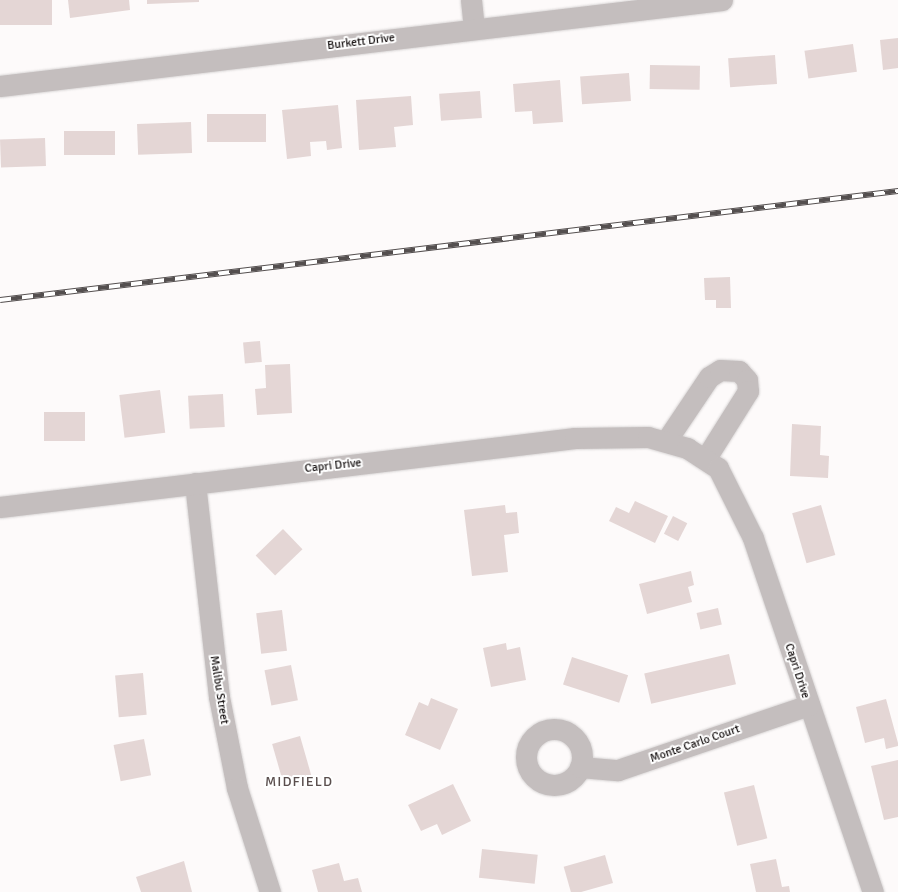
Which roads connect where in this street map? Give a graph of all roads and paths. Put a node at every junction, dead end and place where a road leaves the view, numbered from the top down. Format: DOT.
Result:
graph roads {
  1 [pos="470,0"];
  2 [pos="722,0"];
  3 [pos="474,28"];
  4 [pos="0,86"];
  5 [pos="666,441"];
  6 [pos="706,458"];
  7 [pos="195,483"];
  8 [pos="0,508"];
  9 [pos="809,705"];
  10 [pos="580,766"];
  11 [pos="270,892"];
  12 [pos="873,892"];
  1 -- 3 [label="street"];
  2 -- 3 [label="street, Burkett Drive"];
  3 -- 4 [label="street, Burkett Drive"];
  5 -- 6 [label="street, Capri Drive"];
  5 -- 6 [label="street"];
  5 -- 7 [label="street, Capri Drive"];
  6 -- 9 [label="street, Capri Drive"];
  7 -- 8 [label="street, Capri Drive"];
  7 -- 11 [label="street, Malibu Street"];
  9 -- 10 [label="street, Monte Carlo Court"];
  9 -- 12 [label="street, Capri Drive"];
}
